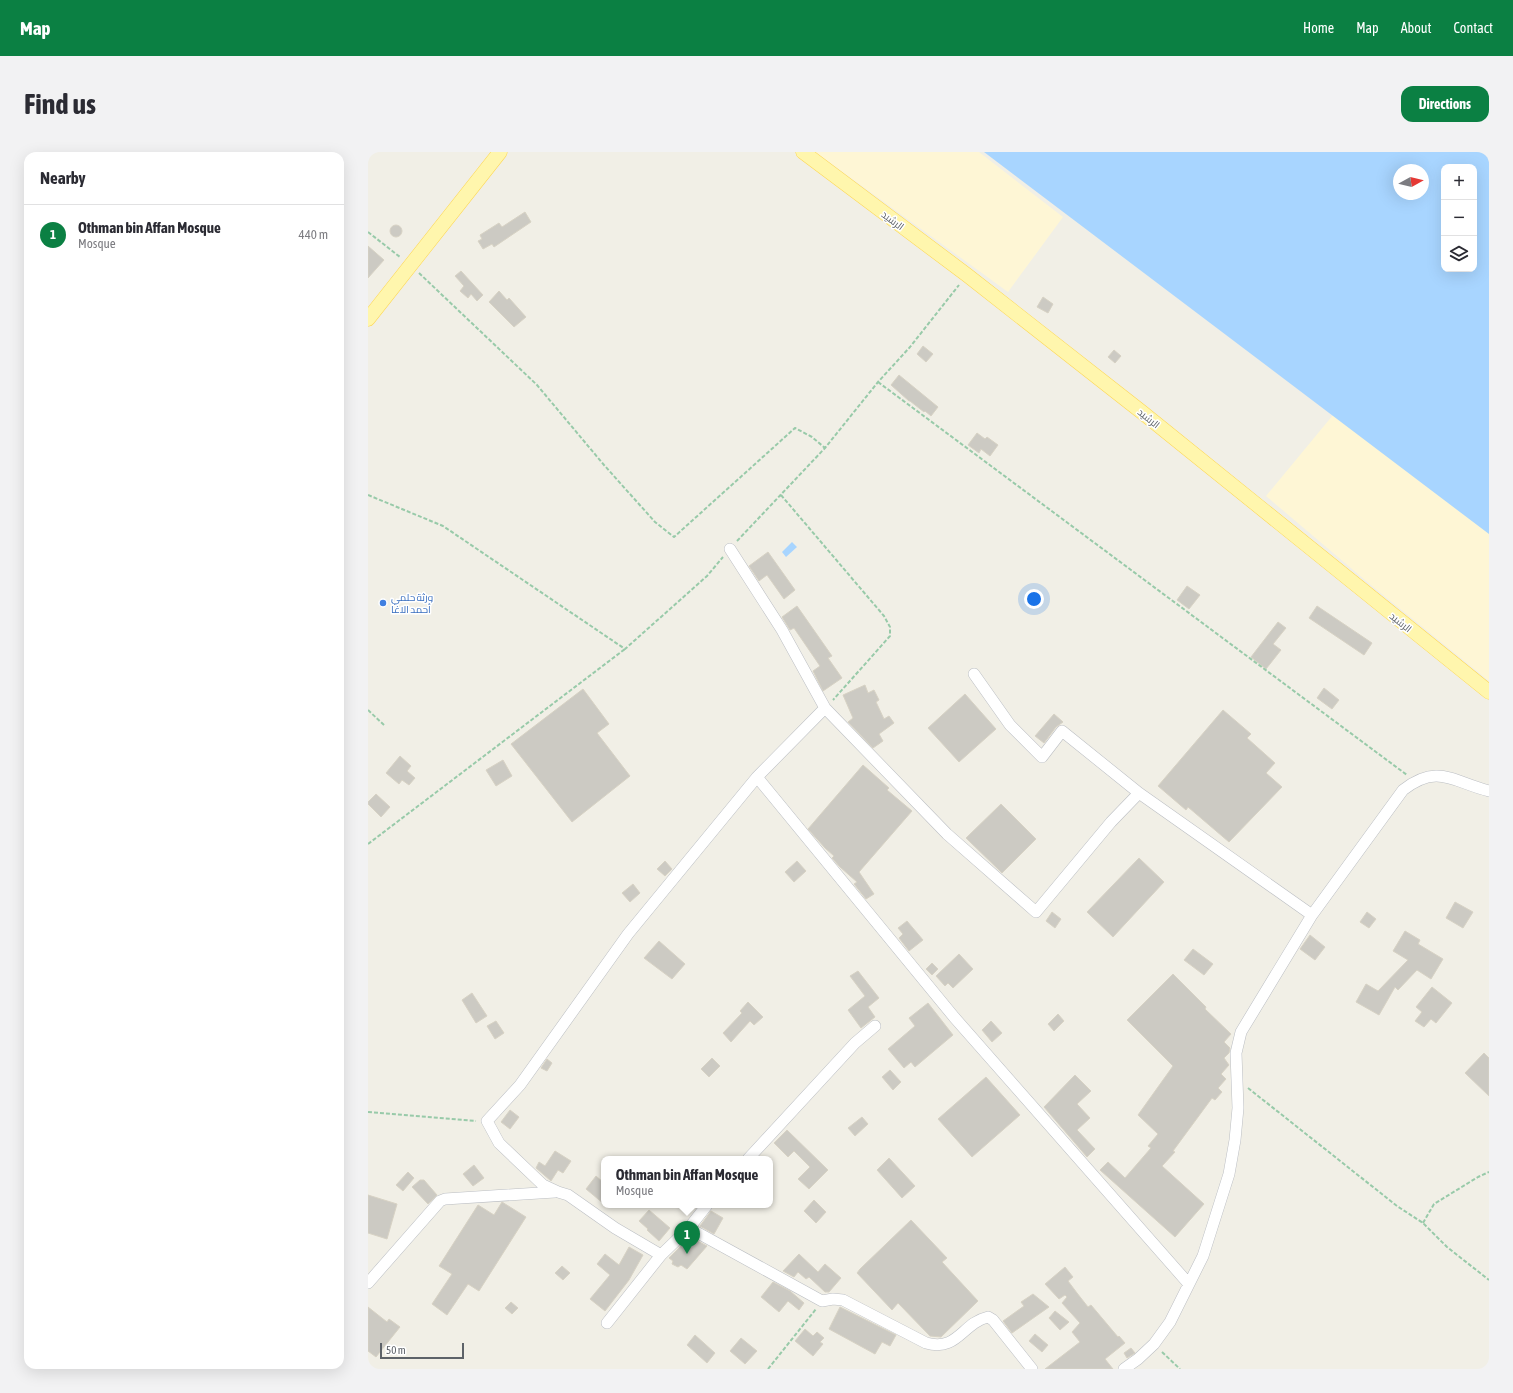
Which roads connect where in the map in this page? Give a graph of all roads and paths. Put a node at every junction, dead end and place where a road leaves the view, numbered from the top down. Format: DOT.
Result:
graph roads {
  1 [pos="500,152"];
  2 [pos="803,152"];
  3 [pos="368,232"];
  4 [pos="411,265"];
  5 [pos="967,275"];
  6 [pos="368,319"];
  7 [pos="878,382"];
  8 [pos="825,448"];
  9 [pos="781,495"];
  10 [pos="368,496"];
  11 [pos="730,549"];
  12 [pos="625,649"];
  13 [pos="974,674"];
  14 [pos="1489,692"];
  15 [pos="825,708"];
  16 [pos="368,710"];
  17 [pos="385,726"];
  18 [pos="757,778"];
  19 [pos="1414,781"];
  20 [pos="1489,791"];
  21 [pos="1139,793"];
  22 [pos="368,844"];
  23 [pos="1312,915"];
  24 [pos="875,1026"];
  25 [pos="1237,1080"];
  26 [pos="368,1112"];
  27 [pos="487,1122"];
  28 [pos="751,1156"];
  29 [pos="1489,1172"];
  30 [pos="558,1192"];
  31 [pos="705,1208"];
  32 [pos="1423,1224"];
  33 [pos="689,1228"];
  34 [pos="661,1255"];
  35 [pos="1489,1280"];
  36 [pos="368,1283"];
  37 [pos="1188,1283"];
  38 [pos="822,1301"];
  39 [pos="607,1323"];
  40 [pos="1154,1344"];
  41 [pos="768,1369"];
  42 [pos="1032,1369"];
  43 [pos="1124,1369"];
  44 [pos="1180,1369"];
  1 -- 4 [label="main road"];
  2 -- 5 [label="main road, الرشيد"];
  3 -- 4 [label="path"];
  4 -- 6 [label="main road"];
  4 -- 8 [label="path"];
  5 -- 7 [label="path"];
  5 -- 14 [label="main road, الرشيد"];
  7 -- 8 [label="path"];
  7 -- 19 [label="path"];
  8 -- 9 [label="path"];
  9 -- 11 [label="path"];
  9 -- 15 [label="path"];
  10 -- 12 [label="path"];
  11 -- 12 [label="path"];
  11 -- 15 [label="street"];
  12 -- 22 [label="path"];
  13 -- 21 [label="street"];
  15 -- 18 [label="street"];
  15 -- 21 [label="street"];
  16 -- 17 [label="path"];
  18 -- 27 [label="street"];
  18 -- 37 [label="street"];
  19 -- 20 [label="street"];
  19 -- 23 [label="street"];
  21 -- 23 [label="street"];
  23 -- 25 [label="street"];
  24 -- 28 [label="street"];
  25 -- 32 [label="path"];
  25 -- 37 [label="street"];
  26 -- 27 [label="path"];
  27 -- 30 [label="street"];
  29 -- 32 [label="path"];
  30 -- 34 [label="street"];
  30 -- 36 [label="street"];
  31 -- 33 [label="street"];
  32 -- 35 [label="path"];
  33 -- 34 [label="street"];
  33 -- 38 [label="street"];
  34 -- 39 [label="street"];
  37 -- 40 [label="street"];
  38 -- 41 [label="path"];
  38 -- 42 [label="street"];
  40 -- 43 [label="street"];
  40 -- 44 [label="path"];
}
